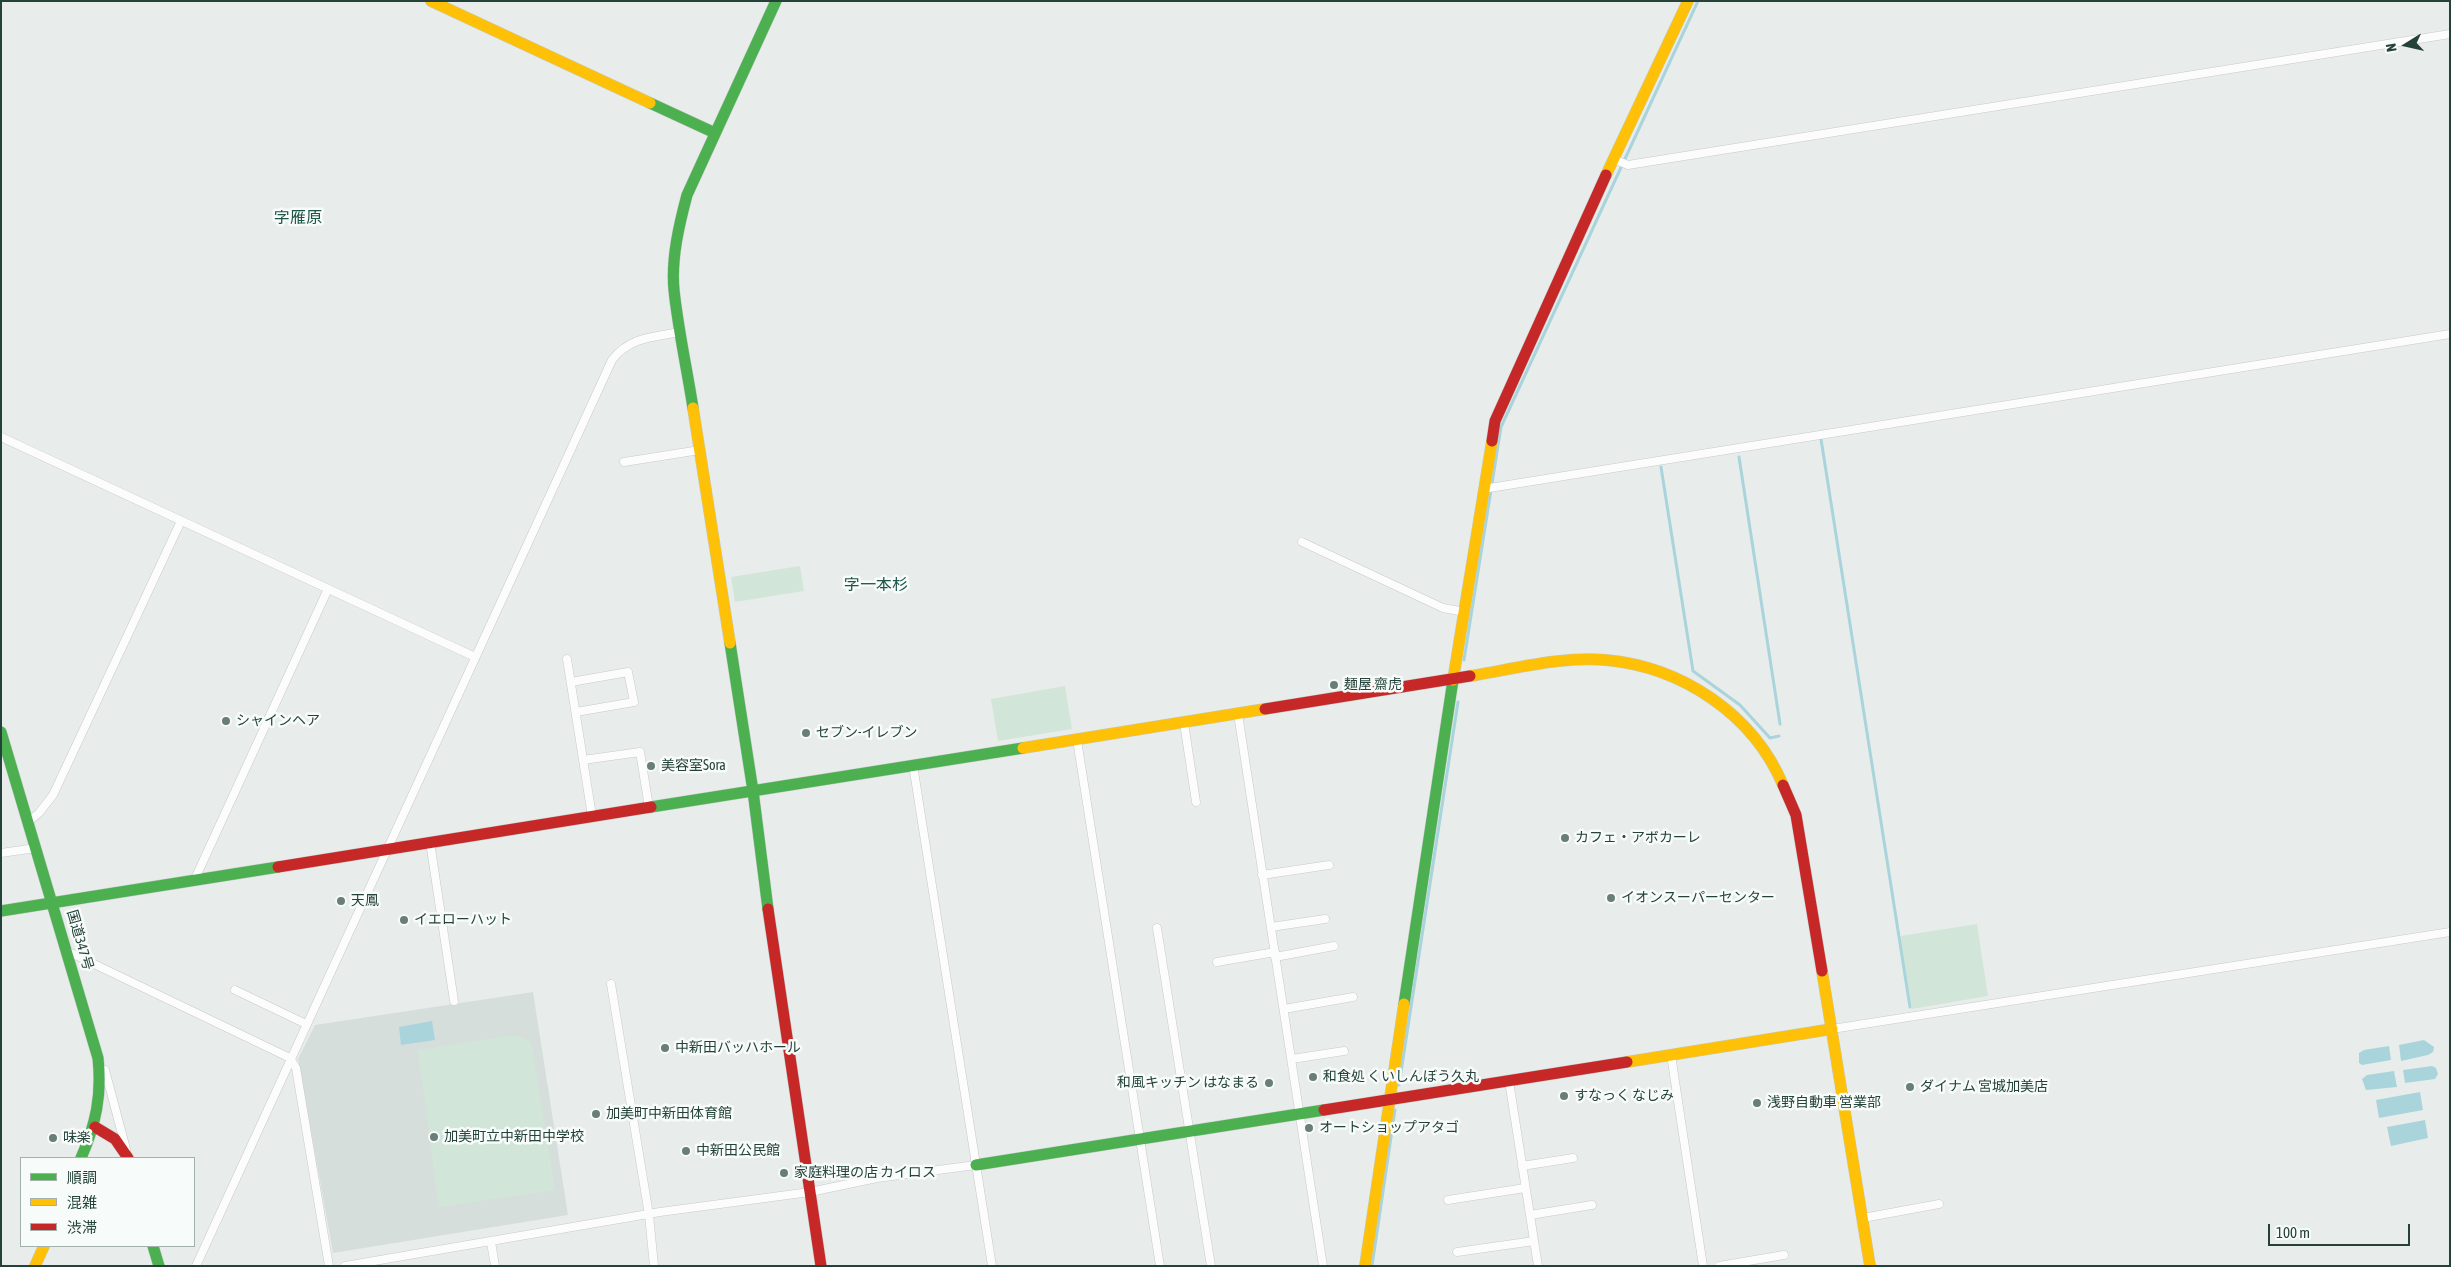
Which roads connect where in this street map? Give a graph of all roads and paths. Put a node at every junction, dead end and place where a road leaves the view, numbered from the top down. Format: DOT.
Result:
graph roads {
  1 [pos="431,1"];
  2 [pos="776,1"];
  3 [pos="1688,1"];
  4 [pos="2450,34"];
  5 [pos="715,133"];
  6 [pos="1616,160"];
  7 [pos="680,332"];
  8 [pos="2450,334"];
  9 [pos="1,437"];
  10 [pos="700,450"];
  11 [pos="624,462"];
  12 [pos="1489,488"];
  13 [pos="181,520"];
  14 [pos="1302,542"];
  15 [pos="328,589"];
  16 [pos="1465,612"];
  17 [pos="475,657"];
  18 [pos="567,659"];
  19 [pos="1453,680"];
  20 [pos="571,682"];
  21 [pos="576,712"];
  22 [pos="1238,714"];
  23 [pos="1184,723"];
  24 [pos="1,732"];
  25 [pos="1077,740"];
  26 [pos="583,760"];
  27 [pos="913,766"];
  28 [pos="753,790"];
  29 [pos="1196,802"];
  30 [pos="648,807"];
  31 [pos="592,816"];
  32 [pos="28,822"];
  33 [pos="430,842"];
  34 [pos="36,848"];
  35 [pos="388,849"];
  36 [pos="1,853"];
  37 [pos="1329,865"];
  38 [pos="1262,875"];
  39 [pos="194,881"];
  40 [pos="54,903"];
  41 [pos="1,911"];
  42 [pos="1325,919"];
  43 [pos="1271,927"];
  44 [pos="1157,928"];
  45 [pos="2450,932"];
  46 [pos="1334,946"];
  47 [pos="68,952"];
  48 [pos="1275,954"];
  49 [pos="1217,962"];
  50 [pos="612,984"];
  51 [pos="235,990"];
  52 [pos="1353,997"];
  53 [pos="454,1001"];
  54 [pos="1284,1009"];
  55 [pos="306,1024"];
  56 [pos="1832,1029"];
  57 [pos="1344,1051"];
  58 [pos="1671,1055"];
  59 [pos="98,1058"];
  60 [pos="290,1058"];
  61 [pos="1292,1059"];
  62 [pos="1509,1081"];
  63 [pos="1389,1100"];
  64 [pos="1299,1113"];
  65 [pos="95,1127"];
  66 [pos="1190,1131"];
  67 [pos="1139,1139"];
  68 [pos="82,1157"];
  69 [pos="128,1157"];
  70 [pos="128,1157"];
  71 [pos="1573,1158"];
  72 [pos="976,1165"];
  73 [pos="1522,1166"];
  74 [pos="1526,1188"];
  75 [pos="810,1192"];
  76 [pos="1448,1200"];
  77 [pos="1939,1204"];
  78 [pos="1592,1205"];
  79 [pos="649,1215"];
  80 [pos="1530,1215"];
  81 [pos="1863,1218"];
  82 [pos="1534,1241"];
  83 [pos="491,1242"];
  84 [pos="44,1247"];
  85 [pos="153,1247"];
  86 [pos="1457,1252"];
  87 [pos="1784,1256"];
  88 [pos="35,1266"];
  89 [pos="159,1266"];
  90 [pos="196,1266"];
  91 [pos="329,1266"];
  92 [pos="345,1266"];
  93 [pos="495,1266"];
  94 [pos="654,1266"];
  95 [pos="821,1266"];
  96 [pos="992,1266"];
  97 [pos="1160,1266"];
  98 [pos="1211,1266"];
  99 [pos="1323,1266"];
  100 [pos="1365,1266"];
  101 [pos="1538,1266"];
  102 [pos="1703,1266"];
  103 [pos="1719,1266"];
  104 [pos="1870,1266"];
  1 -- 5 [label="main road"];
  2 -- 5 [label="main road"];
  3 -- 6 [label="main road"];
  4 -- 6 [label="street"];
  5 -- 7 [label="main road"];
  6 -- 12 [label="main road"];
  7 -- 10 [label="main road"];
  7 -- 17 [label="street"];
  8 -- 12 [label="street"];
  9 -- 13 [label="street"];
  10 -- 11 [label="street"];
  10 -- 28 [label="main road"];
  12 -- 16 [label="main road"];
  13 -- 15 [label="street"];
  13 -- 32 [label="street"];
  14 -- 16 [label="street"];
  15 -- 17 [label="street"];
  15 -- 39 [label="street"];
  16 -- 19 [label="main road"];
  17 -- 35 [label="street"];
  18 -- 20 [label="street"];
  19 -- 22 [label="main road"];
  19 -- 56 [label="main road"];
  19 -- 63 [label="main road"];
  20 -- 21 [label="street"];
  20 -- 21 [label="street"];
  21 -- 26 [label="street"];
  22 -- 23 [label="main road"];
  22 -- 38 [label="street"];
  23 -- 25 [label="main road"];
  23 -- 29 [label="street"];
  24 -- 32 [label="main road, 国道347号"];
  25 -- 27 [label="main road"];
  25 -- 67 [label="street"];
  26 -- 30 [label="street"];
  26 -- 31 [label="street"];
  27 -- 28 [label="main road"];
  27 -- 72 [label="street"];
  28 -- 30 [label="main road"];
  28 -- 75 [label="main road"];
  30 -- 31 [label="main road"];
  31 -- 33 [label="main road"];
  32 -- 34 [label="main road, 国道347号"];
  33 -- 35 [label="main road"];
  33 -- 53 [label="street"];
  34 -- 36 [label="street"];
  34 -- 40 [label="main road, 国道347号"];
  35 -- 39 [label="main road"];
  35 -- 55 [label="street"];
  37 -- 38 [label="street"];
  38 -- 43 [label="street"];
  39 -- 40 [label="main road"];
  40 -- 41 [label="main road"];
  40 -- 47 [label="main road, 国道347号"];
  42 -- 43 [label="street"];
  43 -- 48 [label="street"];
  44 -- 66 [label="street"];
  45 -- 56 [label="street"];
  46 -- 48 [label="street"];
  47 -- 59 [label="main road, 国道347号"];
  47 -- 60 [label="street"];
  48 -- 49 [label="street"];
  48 -- 54 [label="street"];
  50 -- 79 [label="street"];
  51 -- 55 [label="street"];
  52 -- 54 [label="street"];
  54 -- 61 [label="street"];
  55 -- 60 [label="street"];
  56 -- 58 [label="main road"];
  56 -- 81 [label="main road"];
  57 -- 61 [label="street"];
  58 -- 62 [label="main road"];
  58 -- 102 [label="street"];
  59 -- 65 [label="main road, 国道347号"];
  59 -- 69 [label="street"];
  60 -- 90 [label="street"];
  60 -- 91 [label="street"];
  61 -- 64 [label="street"];
  62 -- 63 [label="main road"];
  62 -- 73 [label="street"];
  63 -- 64 [label="main road"];
  63 -- 100 [label="main road"];
  64 -- 66 [label="main road"];
  64 -- 99 [label="street"];
  65 -- 68 [label="main road, 国道347号"];
  65 -- 70 [label="main road"];
  66 -- 67 [label="main road"];
  66 -- 98 [label="street"];
  67 -- 72 [label="main road"];
  67 -- 97 [label="street"];
  71 -- 73 [label="street"];
  72 -- 75 [label="street"];
  72 -- 96 [label="street"];
  73 -- 74 [label="street"];
  74 -- 76 [label="street"];
  74 -- 80 [label="street"];
  75 -- 79 [label="street"];
  75 -- 95 [label="main road"];
  77 -- 81 [label="street"];
  78 -- 80 [label="street"];
  79 -- 83 [label="street"];
  79 -- 94 [label="street"];
  80 -- 82 [label="street"];
  81 -- 104 [label="main road"];
  82 -- 86 [label="street"];
  82 -- 101 [label="street"];
  83 -- 92 [label="street"];
  83 -- 93 [label="street"];
  84 -- 88 [label="main road"];
  85 -- 89 [label="main road"];
  87 -- 103 [label="street"];
}
